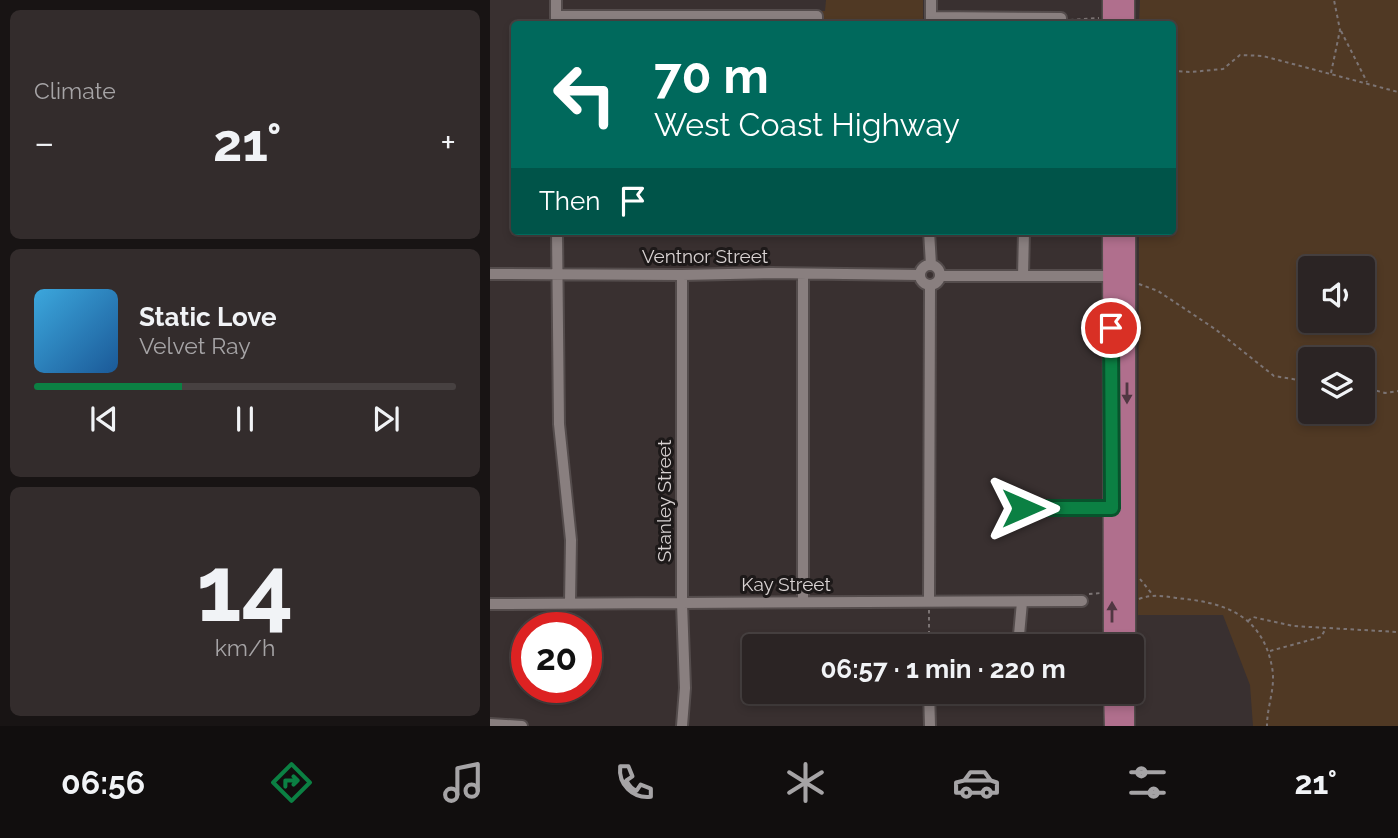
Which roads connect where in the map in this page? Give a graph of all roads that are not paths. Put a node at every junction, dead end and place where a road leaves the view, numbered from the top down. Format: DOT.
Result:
graph roads {
  1 [pos="556,0"];
  2 [pos="931,0"];
  3 [pos="1111,0"];
  4 [pos="1126,0"];
  5 [pos="556,20"];
  6 [pos="817,21"];
  7 [pos="931,21"];
  8 [pos="1061,21"];
  9 [pos="1106,21"];
  10 [pos="1126,21"];
  11 [pos="557,235"];
  12 [pos="929,235"];
  13 [pos="1024,235"];
  14 [pos="1112,235"];
  15 [pos="1127,235"];
  16 [pos="931,265"];
  17 [pos="557,273"];
  18 [pos="490,274"];
  19 [pos="803,274"];
  20 [pos="682,275"];
  21 [pos="919,275"];
  22 [pos="940,276"];
  23 [pos="1023,276"];
  24 [pos="1125,279"];
  25 [pos="930,286"];
  26 [pos="1023,508"];
  27 [pos="1112,508"];
  28 [pos="1120,555"];
  29 [pos="929,600"];
  30 [pos="1082,601"];
  31 [pos="570,602"];
  32 [pos="803,602"];
  33 [pos="1022,602"];
  34 [pos="682,603"];
  35 [pos="490,604"];
  36 [pos="1019,634"];
  37 [pos="1113,634"];
  38 [pos="1129,634"];
  39 [pos="929,704"];
  40 [pos="1112,704"];
  41 [pos="1128,704"];
  42 [pos="490,724"];
  43 [pos="522,726"];
  44 [pos="682,726"];
  45 [pos="930,726"];
  46 [pos="1113,726"];
  47 [pos="1126,726"];
  1 -- 5 [label="street"];
  2 -- 7 [label="street"];
  3 -- 9 [label="highway"];
  4 -- 10 [label="highway"];
  5 -- 6 [label="street"];
  7 -- 8 [label="street"];
  11 -- 17 [label="street"];
  12 -- 16 [label="street"];
  13 -- 23 [label="street"];
  14 -- 24 [label="highway"];
  15 -- 24 [label="highway"];
  16 -- 21 [label="street"];
  16 -- 22 [label="street"];
  17 -- 18 [label="street, Ventnor Street"];
  17 -- 20 [label="street, Ventnor Street"];
  17 -- 31 [label="street"];
  19 -- 20 [label="street, Ventnor Street"];
  19 -- 21 [label="street, Ventnor Street"];
  19 -- 32 [label="street"];
  20 -- 34 [label="street, Stanley Street"];
  21 -- 25 [label="street"];
  22 -- 23 [label="street"];
  22 -- 25 [label="street"];
  23 -- 24 [label="street"];
  24 -- 27 [label="highway"];
  24 -- 28 [label="highway, one-way"];
  25 -- 29 [label="street"];
  26 -- 27 [label="street"];
  27 -- 28 [label="highway"];
  37 -- 28 [label="highway, one-way"];
  28 -- 38 [label="highway"];
  29 -- 32 [label="street, Kay Street"];
  29 -- 33 [label="street, Kay Street"];
  30 -- 33 [label="street, Kay Street"];
  31 -- 34 [label="street, Kay Street"];
  31 -- 35 [label="street, Kay Street"];
  32 -- 34 [label="street, Kay Street"];
  33 -- 36 [label="street"];
  34 -- 44 [label="street, Stanley Street"];
  39 -- 45 [label="street"];
  40 -- 46 [label="highway"];
  41 -- 47 [label="highway"];
  42 -- 43 [label="street"];
}
